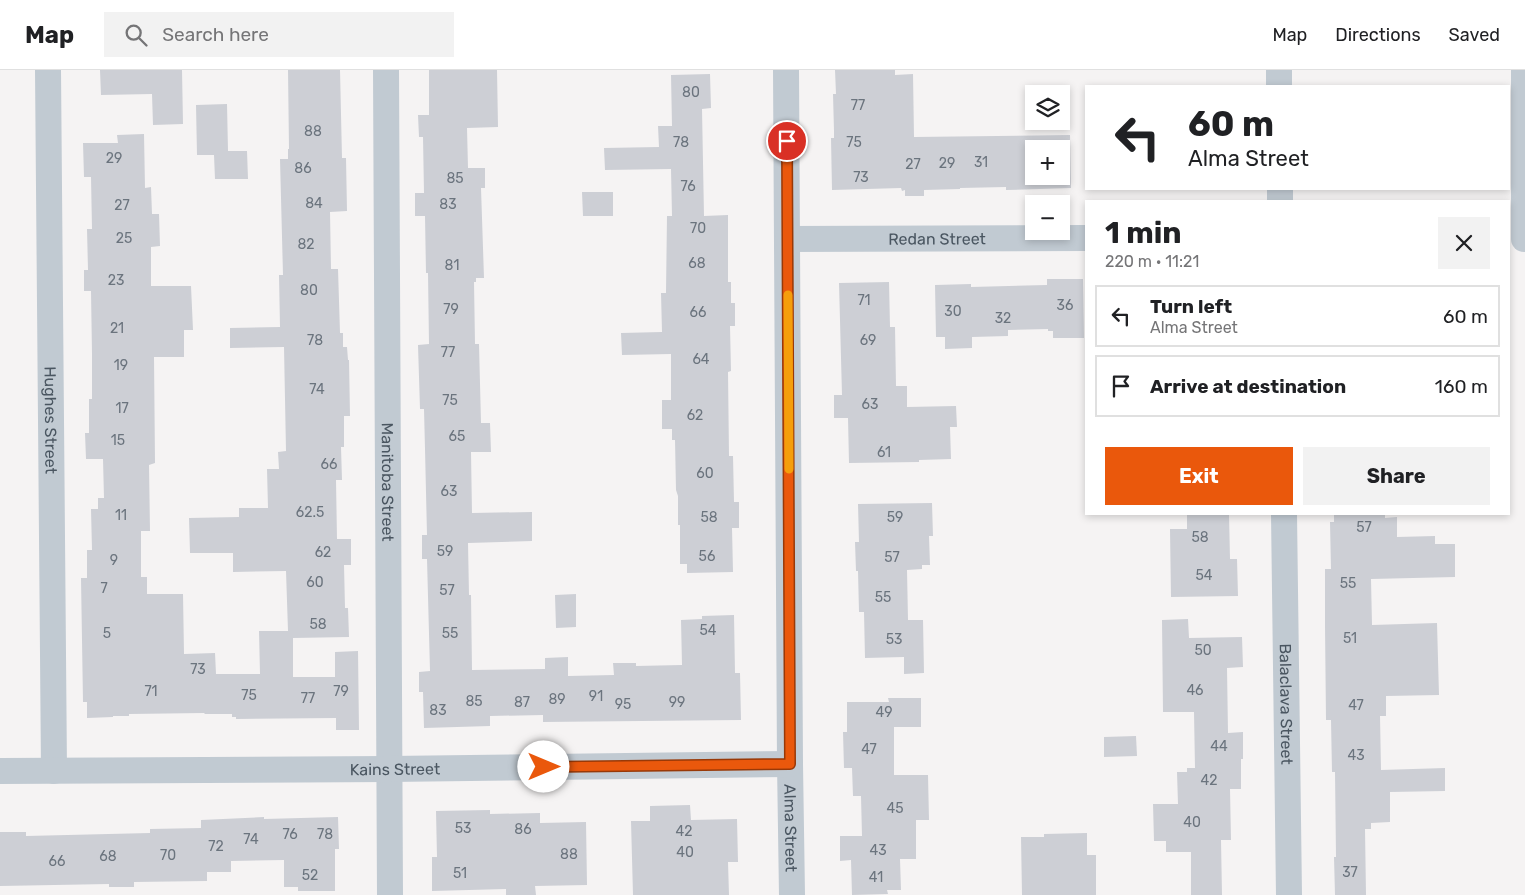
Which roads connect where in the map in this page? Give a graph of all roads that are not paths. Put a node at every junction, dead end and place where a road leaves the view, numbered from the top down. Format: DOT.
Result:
graph roads {
  1 [pos="48,70"];
  2 [pos="386,70"];
  3 [pos="786,70"];
  4 [pos="1279,70"];
  5 [pos="1524,70"];
  6 [pos="1279,85"];
  7 [pos="1085,238"];
  8 [pos="788,239"];
  9 [pos="1519,239"];
  10 [pos="1284,515"];
  11 [pos="790,764"];
  12 [pos="390,769"];
  13 [pos="0,771"];
  14 [pos="54,771"];
  15 [pos="390,895"];
  16 [pos="792,895"];
  17 [pos="1289,895"];
  1 -- 14 [label="street, Hughes Street"];
  2 -- 12 [label="street, Manitoba Street"];
  3 -- 8 [label="street, Alma Street"];
  4 -- 6 [label="street"];
  5 -- 9 [label="street"];
  7 -- 8 [label="street, Redan Street"];
  8 -- 11 [label="street, Alma Street"];
  10 -- 17 [label="street, Balaclava Street"];
  11 -- 12 [label="street, Kains Street"];
  11 -- 16 [label="street, Alma Street"];
  12 -- 14 [label="street, Kains Street"];
  12 -- 15 [label="street, Manitoba Street"];
  13 -- 14 [label="street, Kains Street"];
}
